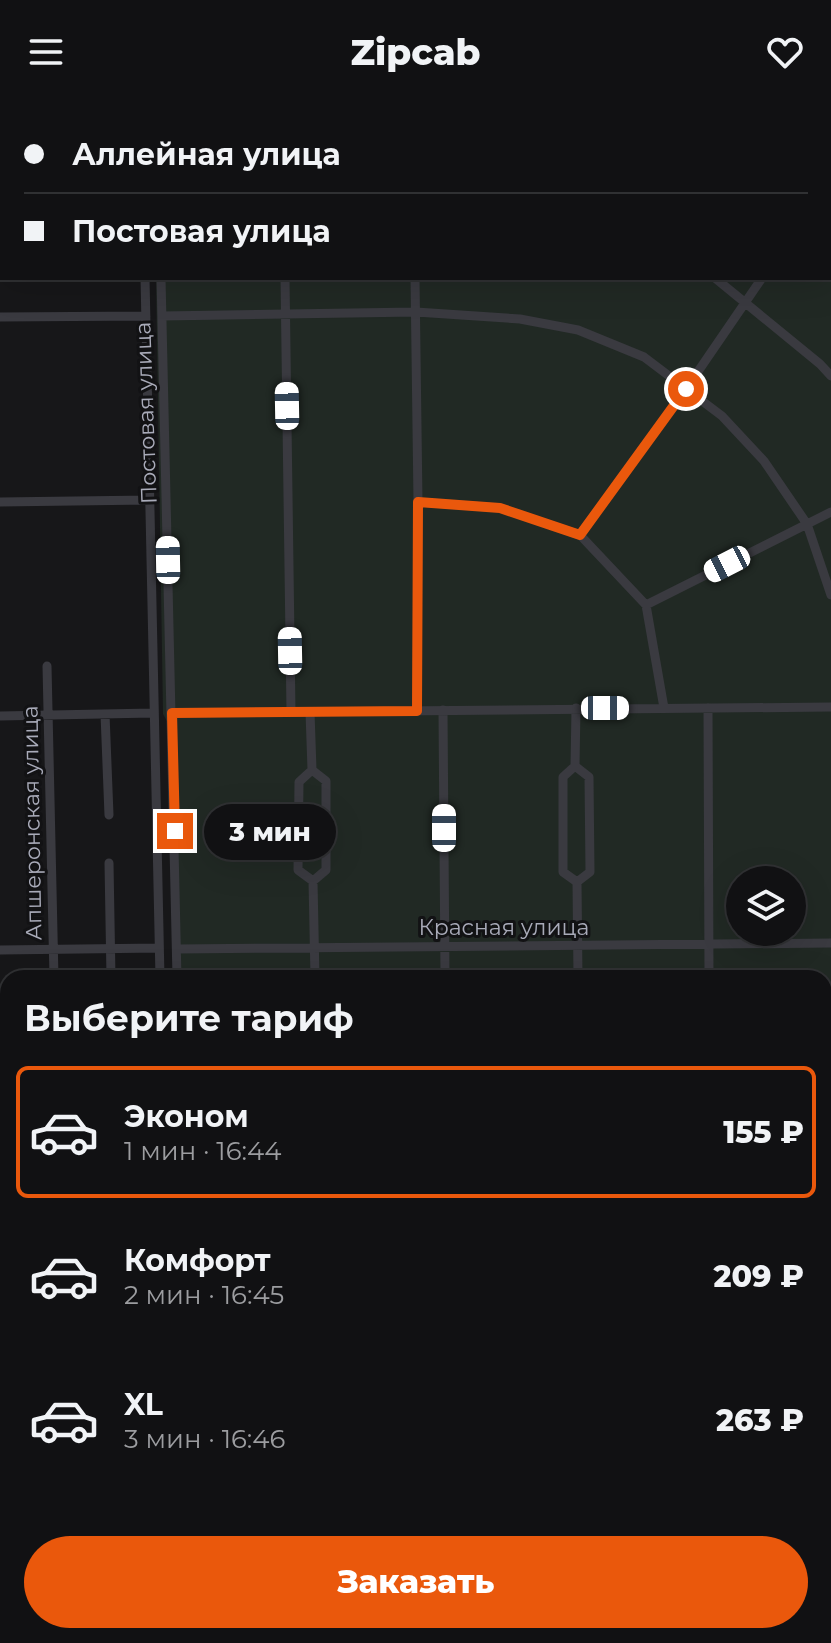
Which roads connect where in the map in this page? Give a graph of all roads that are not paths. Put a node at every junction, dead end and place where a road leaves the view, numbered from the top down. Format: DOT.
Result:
graph roads {
  1 [pos="145,280"];
  2 [pos="161,280"];
  3 [pos="285,280"];
  4 [pos="415,280"];
  5 [pos="718,280"];
  6 [pos="761,280"];
  7 [pos="746,301"];
  8 [pos="416,312"];
  9 [pos="286,315"];
  10 [pos="146,316"];
  11 [pos="162,316"];
  12 [pos="0,317"];
  13 [pos="831,376"];
  14 [pos="686,389"];
  15 [pos="149,500"];
  16 [pos="0,502"];
  17 [pos="418,502"];
  18 [pos="831,512"];
  19 [pos="807,524"];
  20 [pos="580,535"];
  21 [pos="831,595"];
  22 [pos="646,605"];
  23 [pos="47,666"];
  24 [pos="831,707"];
  25 [pos="576,708"];
  26 [pos="664,708"];
  27 [pos="708,708"];
  28 [pos="443,710"];
  29 [pos="417,711"];
  30 [pos="291,712"];
  31 [pos="310,712"];
  32 [pos="153,713"];
  33 [pos="172,713"];
  34 [pos="105,714"];
  35 [pos="0,716"];
  36 [pos="48,716"];
  37 [pos="575,766"];
  38 [pos="312,770"];
  39 [pos="109,815"];
  40 [pos="109,863"];
  41 [pos="313,881"];
  42 [pos="577,882"];
  43 [pos="831,943"];
  44 [pos="710,944"];
  45 [pos="446,945"];
  46 [pos="578,945"];
  47 [pos="159,948"];
  48 [pos="314,948"];
  49 [pos="53,949"];
  50 [pos="110,949"];
  51 [pos="177,949"];
  52 [pos="0,950"];
  53 [pos="54,970"];
  54 [pos="111,970"];
  55 [pos="160,970"];
  56 [pos="177,970"];
  57 [pos="315,970"];
  58 [pos="445,970"];
  59 [pos="578,970"];
  60 [pos="709,970"];
  1 -- 10 [label="street, Постовая улица"];
  2 -- 11 [label="street, Постовая улица"];
  3 -- 9 [label="street"];
  4 -- 8 [label="street"];
  5 -- 7 [label="street"];
  6 -- 7 [label="street"];
  7 -- 13 [label="street"];
  7 -- 14 [label="street"];
  8 -- 9 [label="street"];
  8 -- 14 [label="street"];
  8 -- 17 [label="street"];
  9 -- 11 [label="street"];
  9 -- 30 [label="street"];
  10 -- 12 [label="street"];
  10 -- 15 [label="street, Постовая улица"];
  11 -- 33 [label="street, Постовая улица"];
  14 -- 19 [label="street"];
  14 -- 20 [label="street"];
  15 -- 16 [label="street"];
  15 -- 32 [label="street, Постовая улица"];
  17 -- 20 [label="street"];
  17 -- 29 [label="street"];
  18 -- 19 [label="street"];
  19 -- 21 [label="street"];
  19 -- 22 [label="street"];
  20 -- 22 [label="street"];
  22 -- 26 [label="street"];
  23 -- 36 [label="street, Апшеронская улица"];
  24 -- 27 [label="street"];
  25 -- 26 [label="street"];
  25 -- 28 [label="street"];
  25 -- 37 [label="street"];
  26 -- 27 [label="street"];
  27 -- 44 [label="street"];
  28 -- 29 [label="street"];
  28 -- 45 [label="street"];
  29 -- 31 [label="street"];
  30 -- 31 [label="street"];
  30 -- 33 [label="street"];
  31 -- 38 [label="street"];
  32 -- 34 [label="street"];
  32 -- 47 [label="street, Постовая улица"];
  33 -- 51 [label="street, Постовая улица"];
  34 -- 36 [label="street"];
  34 -- 39 [label="street"];
  35 -- 36 [label="street"];
  36 -- 49 [label="street, Апшеронская улица"];
  37 -- 42 [label="street"];
  37 -- 42 [label="street"];
  38 -- 41 [label="street"];
  38 -- 41 [label="street"];
  40 -- 50 [label="street"];
  41 -- 48 [label="street"];
  42 -- 46 [label="street"];
  43 -- 44 [label="street, Красная улица"];
  44 -- 46 [label="street, Красная улица"];
  44 -- 60 [label="street"];
  45 -- 46 [label="street, Красная улица"];
  45 -- 48 [label="street, Красная улица"];
  45 -- 58 [label="street"];
  46 -- 59 [label="street"];
  47 -- 50 [label="street"];
  47 -- 55 [label="street, Постовая улица"];
  48 -- 51 [label="street, Красная улица"];
  48 -- 57 [label="street"];
  49 -- 50 [label="street"];
  49 -- 52 [label="street"];
  49 -- 53 [label="street, Апшеронская улица"];
  50 -- 54 [label="street"];
  51 -- 56 [label="street, Постовая улица"];
}
